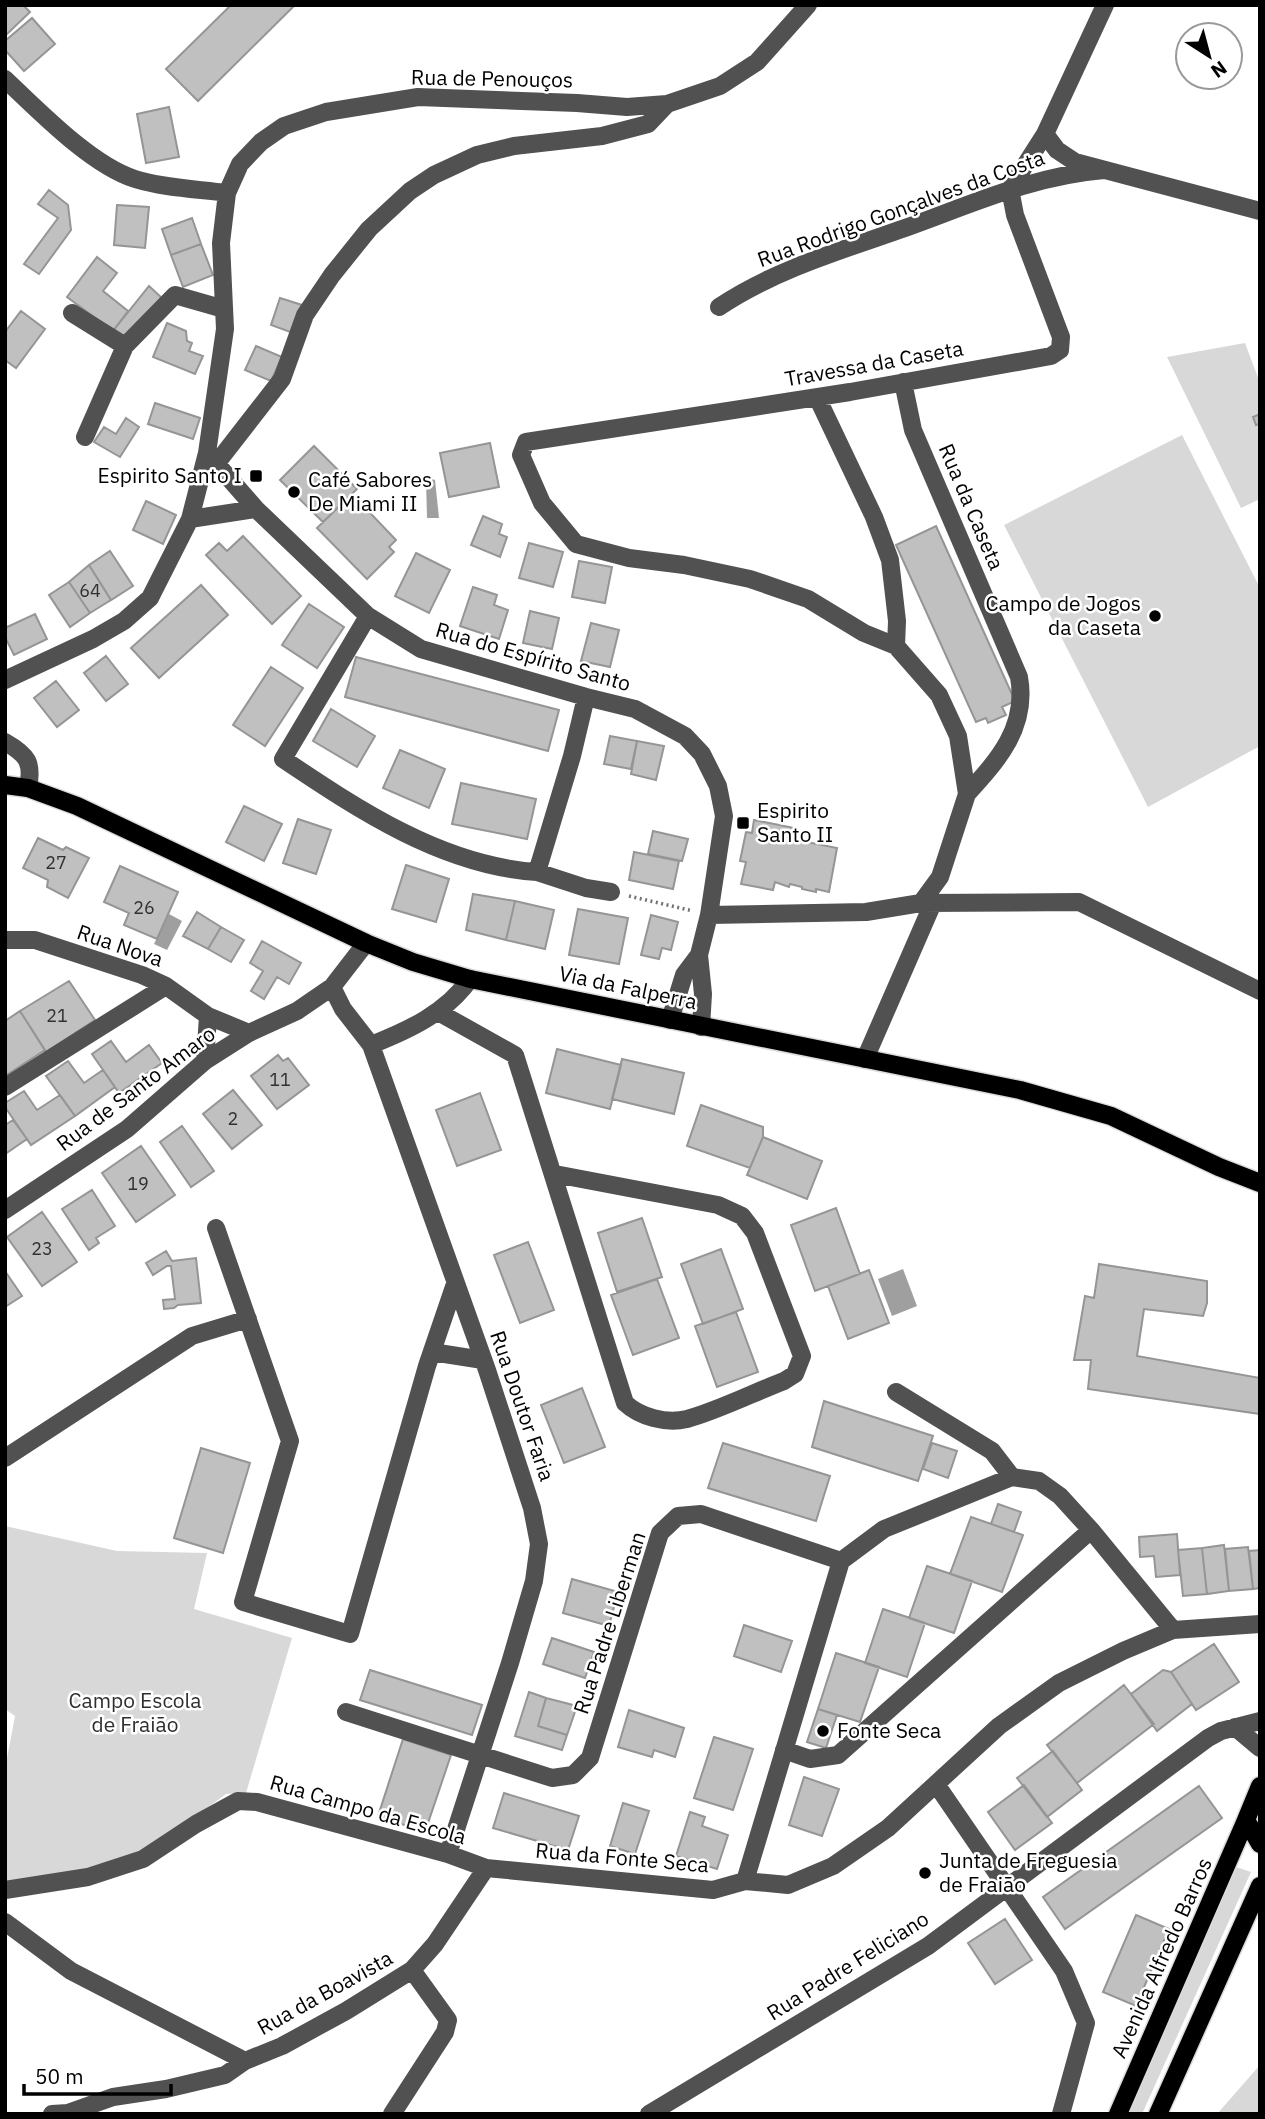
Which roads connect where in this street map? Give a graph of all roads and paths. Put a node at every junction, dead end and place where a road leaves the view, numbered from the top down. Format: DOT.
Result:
graph roads {
  1 [pos="808,5"];
  2 [pos="1105,5"];
  3 [pos="5,79"];
  4 [pos="667,104"];
  5 [pos="1045,134"];
  6 [pos="1104,170"];
  7 [pos="1010,189"];
  8 [pos="227,193"];
  9 [pos="1260,211"];
  10 [pos="719,307"];
  11 [pos="224,309"];
  12 [pos="72,313"];
  13 [pos="125,346"];
  14 [pos="903,382"];
  15 [pos="817,397"];
  16 [pos="85,437"];
  17 [pos="212,459"];
  18 [pos="256,509"];
  19 [pos="190,519"];
  20 [pos="368,616"];
  21 [pos="896,646"];
  22 [pos="5,680"];
  23 [pos="586,698"];
  24 [pos="5,742"];
  25 [pos="5,785"];
  26 [pos="28,789"];
  27 [pos="967,794"];
  28 [pos="537,872"];
  29 [pos="611,892"];
  30 [pos="927,903"];
  31 [pos="709,915"];
  32 [pos="5,940"];
  33 [pos="366,943"];
  34 [pos="699,955"];
  35 [pos="470,979"];
  36 [pos="166,986"];
  37 [pos="332,987"];
  38 [pos="1260,991"];
  39 [pos="438,1012"];
  40 [pos="208,1016"];
  41 [pos="670,1020"];
  42 [pos="701,1027"];
  43 [pos="249,1033"];
  44 [pos="371,1045"];
  45 [pos="865,1059"];
  46 [pos="205,1060"];
  47 [pos="5,1087"];
  48 [pos="555,1174"];
  49 [pos="1260,1183"];
  50 [pos="5,1210"];
  51 [pos="216,1228"];
  52 [pos="455,1284"];
  53 [pos="248,1319"];
  54 [pos="432,1352"];
  55 [pos="483,1360"];
  56 [pos="896,1392"];
  57 [pos="5,1458"];
  58 [pos="1012,1477"];
  59 [pos="1091,1530"];
  60 [pos="841,1561"];
  61 [pos="1260,1624"];
  62 [pos="1173,1630"];
  63 [pos="346,1712"];
  64 [pos="1260,1721"];
  65 [pos="1235,1727"];
  66 [pos="1260,1748"];
  67 [pos="784,1750"];
  68 [pos="482,1756"];
  69 [pos="936,1784"];
  70 [pos="1260,1786"];
  71 [pos="1246,1820"];
  72 [pos="1260,1844"];
  73 [pos="448,1854"];
  74 [pos="486,1868"];
  75 [pos="746,1881"];
  76 [pos="1260,1886"];
  77 [pos="1009,1887"];
  78 [pos="5,1890"];
  79 [pos="5,1922"];
  80 [pos="412,1970"];
  81 [pos="245,2061"];
  82 [pos="64,2113"];
  83 [pos="393,2114"];
  84 [pos="649,2114"];
  85 [pos="1061,2114"];
  86 [pos="1118,2114"];
  87 [pos="1158,2114"];
  1 -- 4 [label="street, Rua de Penouços"];
  2 -- 5 [label="street"];
  3 -- 8 [label="street"];
  4 -- 8 [label="street, Rua de Penouços"];
  4 -- 17 [label="street"];
  5 -- 6 [label="street, Rua Rodrigo Gonçalves da Costa"];
  5 -- 7 [label="street"];
  6 -- 7 [label="street, Rua Rodrigo Gonçalves da Costa"];
  6 -- 9 [label="street, Rua Rodrigo Gonçalves da Costa"];
  7 -- 10 [label="street, Rua Rodrigo Gonçalves da Costa"];
  7 -- 14 [label="street, Travessa da Caseta"];
  8 -- 11 [label="street, Rua de Penouços"];
  11 -- 13 [label="street"];
  11 -- 17 [label="street, Rua de Penouços"];
  12 -- 13 [label="street"];
  13 -- 16 [label="street"];
  14 -- 15 [label="street, Travessa da Caseta"];
  14 -- 27 [label="street, Rua da Caseta"];
  15 -- 21 [label="street"];
  15 -- 21 [label="street, Travessa da Caseta"];
  17 -- 18 [label="street, Rua do Espírito Santo"];
  17 -- 19 [label="street, Rua de Penouços"];
  18 -- 19 [label="street"];
  18 -- 20 [label="street, Rua do Espírito Santo"];
  19 -- 22 [label="street, Rua de Penouços"];
  20 -- 23 [label="street, Rua do Espírito Santo"];
  20 -- 28 [label="street"];
  21 -- 27 [label="street"];
  23 -- 28 [label="street"];
  23 -- 31 [label="street, Rua do Espírito Santo"];
  24 -- 26 [label="street"];
  25 -- 26 [label="main road, Via da Falperra"];
  26 -- 33 [label="main road, Via da Falperra"];
  27 -- 30 [label="street"];
  28 -- 29 [label="street"];
  29 -- 31 [label="path"];
  30 -- 31 [label="street"];
  30 -- 38 [label="street"];
  30 -- 45 [label="street"];
  31 -- 34 [label="street, Rua do Espírito Santo"];
  32 -- 36 [label="street, Rua Nova"];
  33 -- 35 [label="main road, Via da Falperra"];
  33 -- 37 [label="street, Rua de Santo Amaro"];
  34 -- 41 [label="street"];
  34 -- 42 [label="street"];
  35 -- 39 [label="street"];
  35 -- 41 [label="main road, Via da Falperra"];
  36 -- 40 [label="street, Rua Nova"];
  36 -- 47 [label="street"];
  37 -- 43 [label="street, Rua de Santo Amaro"];
  37 -- 44 [label="street, Rua Doutor Faria"];
  39 -- 44 [label="street"];
  39 -- 48 [label="street"];
  40 -- 43 [label="street, Rua Nova"];
  40 -- 46 [label="street"];
  41 -- 42 [label="main road, Via da Falperra"];
  42 -- 45 [label="main road, Via da Falperra"];
  43 -- 46 [label="street, Rua de Santo Amaro"];
  44 -- 52 [label="street, Rua Doutor Faria"];
  45 -- 49 [label="main road, Via da Falperra"];
  46 -- 50 [label="street, Rua de Santo Amaro"];
  48 -- 48 [label="street"];
  51 -- 53 [label="street"];
  52 -- 54 [label="street"];
  52 -- 55 [label="street, Rua Doutor Faria"];
  53 -- 54 [label="street"];
  53 -- 57 [label="street"];
  54 -- 55 [label="street"];
  55 -- 68 [label="street, Rua Doutor Faria"];
  56 -- 58 [label="street"];
  58 -- 59 [label="street"];
  58 -- 60 [label="street"];
  59 -- 62 [label="street"];
  59 -- 67 [label="street"];
  60 -- 67 [label="street"];
  60 -- 68 [label="street, Rua Padre Liberman"];
  61 -- 62 [label="street, Rua da Fonte Seca"];
  62 -- 69 [label="street, Rua da Fonte Seca"];
  63 -- 68 [label="street, Rua Padre Liberman"];
  64 -- 65 [label="street, Rua Padre Feliciano"];
  65 -- 66 [label="street"];
  65 -- 77 [label="street, Rua Padre Feliciano"];
  67 -- 75 [label="street"];
  68 -- 73 [label="street, Rua Doutor Faria"];
  69 -- 75 [label="street, Rua da Fonte Seca"];
  69 -- 77 [label="street"];
  70 -- 71 [label="main road, Avenida Alfredo Barros"];
  71 -- 72 [label="main road"];
  71 -- 86 [label="main road, Avenida Alfredo Barros"];
  73 -- 74 [label="street, Rua Campo da Escola"];
  73 -- 78 [label="street, Rua Campo da Escola"];
  74 -- 75 [label="street, Rua da Fonte Seca"];
  74 -- 80 [label="street, Rua da Boavista"];
  76 -- 87 [label="main road"];
  77 -- 84 [label="street, Rua Padre Feliciano"];
  77 -- 85 [label="street"];
  79 -- 81 [label="street, Rua da Boavista"];
  80 -- 81 [label="street, Rua da Boavista"];
  80 -- 83 [label="street"];
  81 -- 82 [label="street"];
}
